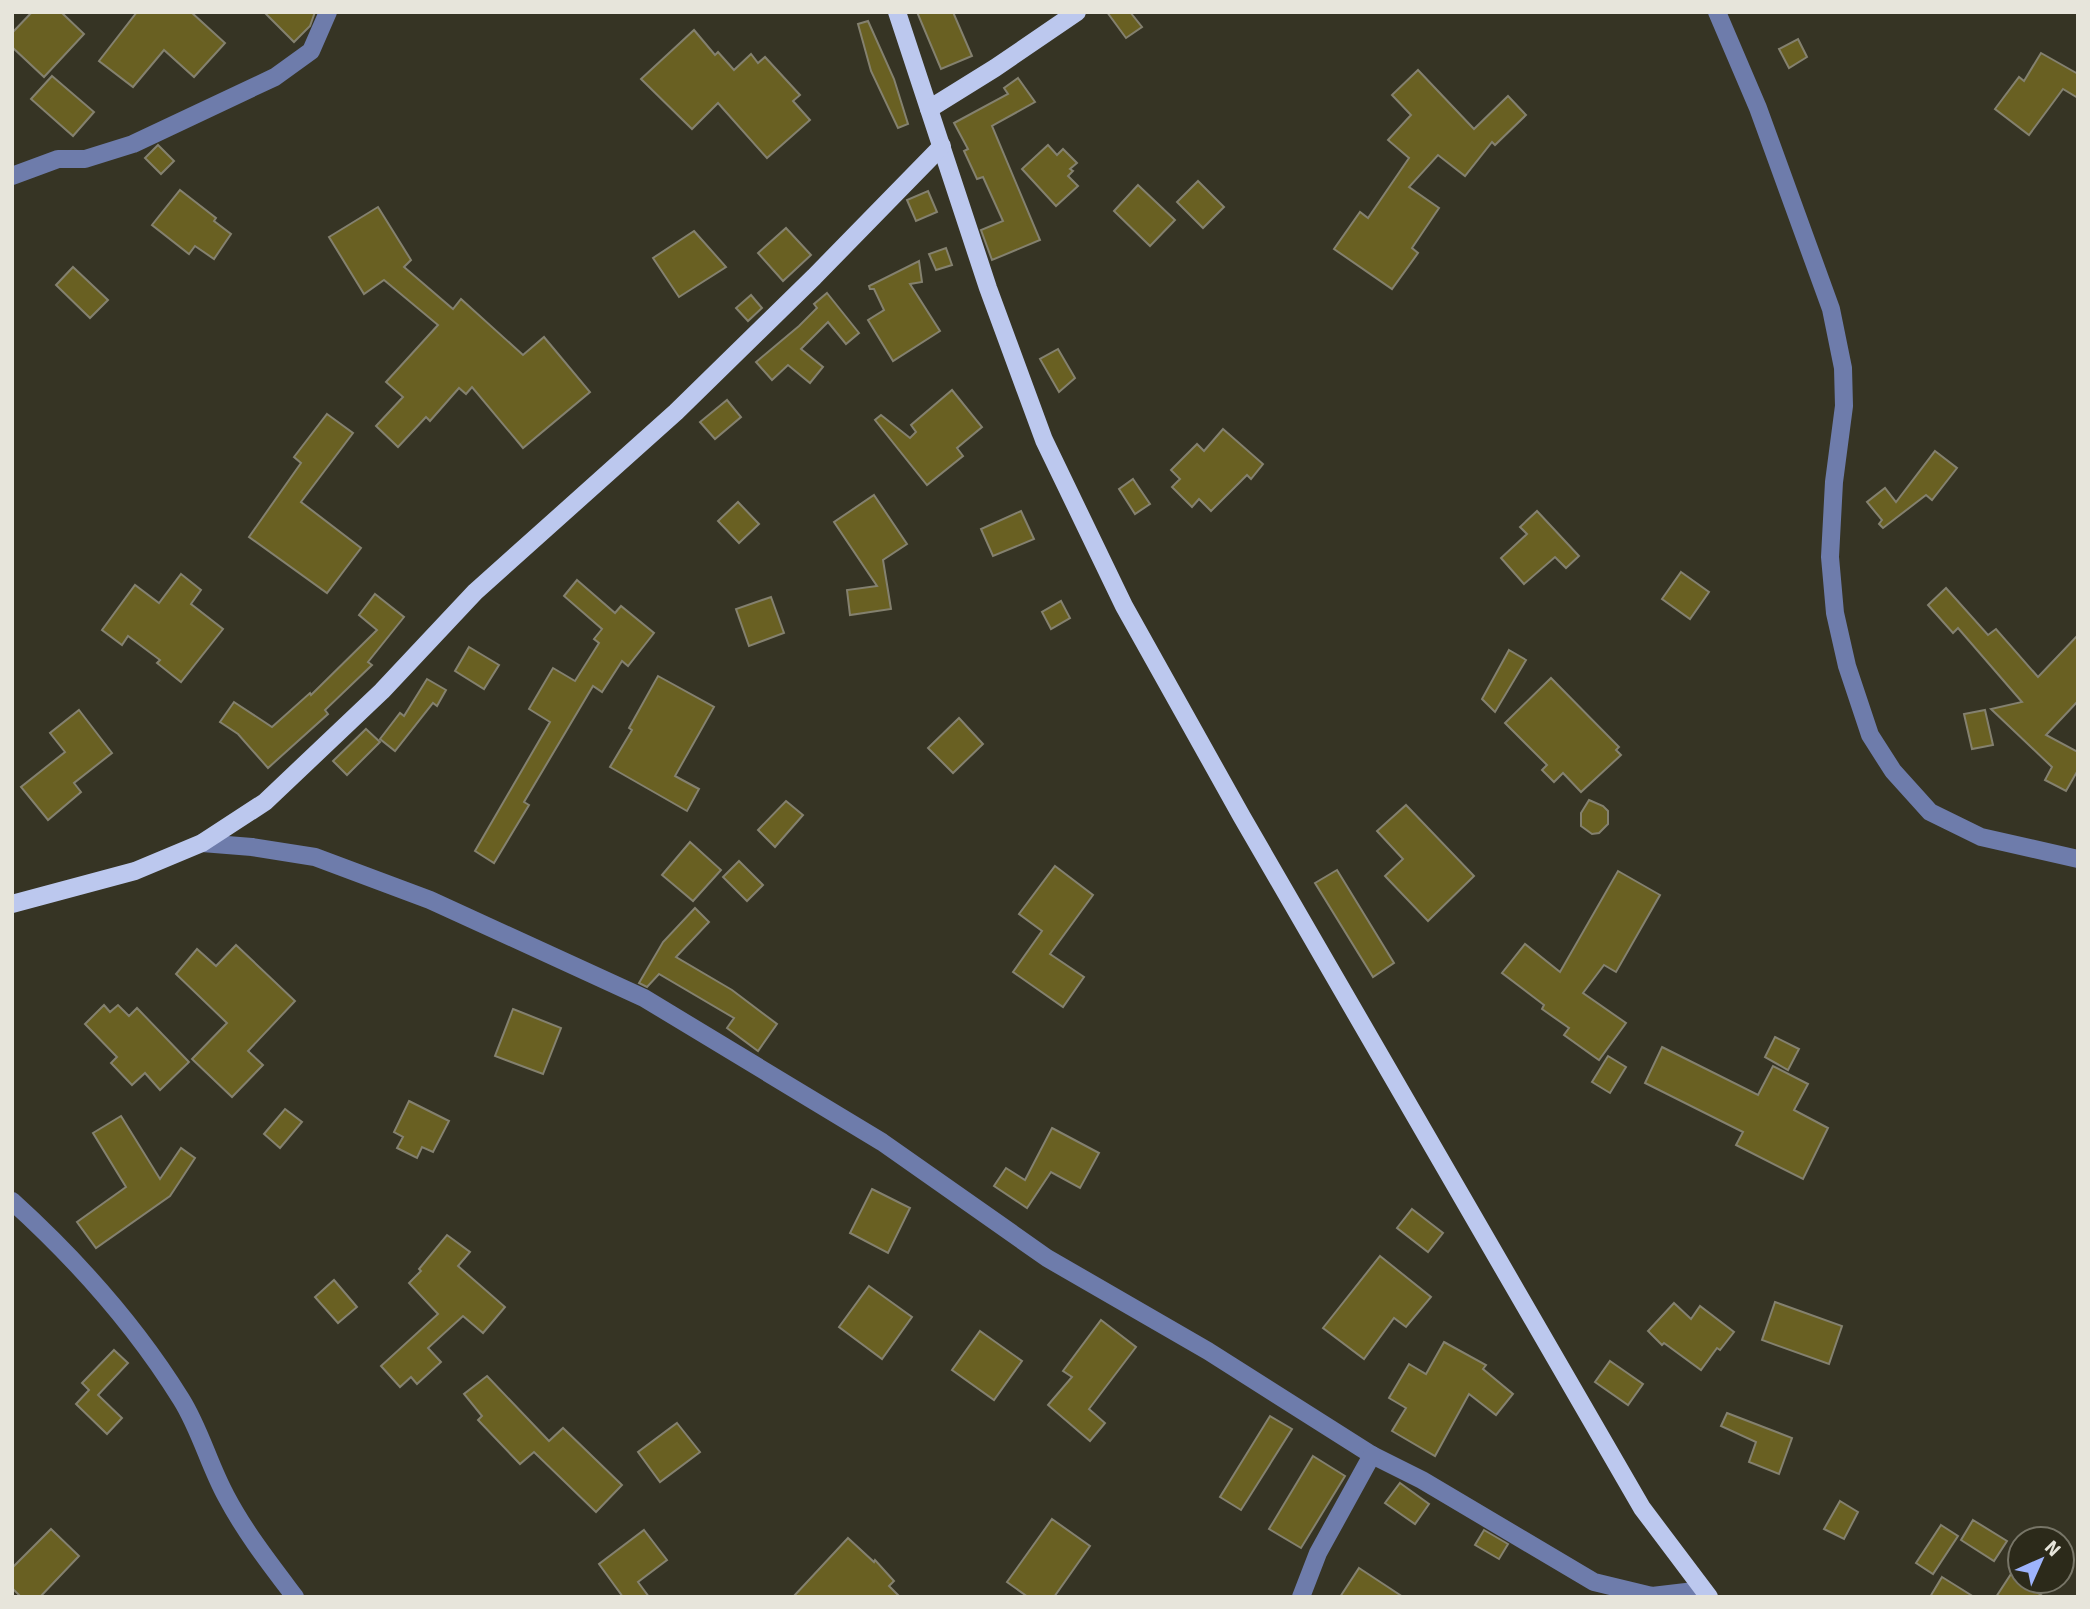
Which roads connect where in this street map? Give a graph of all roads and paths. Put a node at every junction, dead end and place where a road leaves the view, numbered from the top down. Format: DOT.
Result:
graph roads {
  1 [pos="328,12"];
  2 [pos="897,12"];
  3 [pos="1077,12"];
  4 [pos="1717,12"];
  5 [pos="929,109"];
  6 [pos="942,146"];
  7 [pos="12,176"];
  8 [pos="202,843"];
  9 [pos="2078,859"];
  10 [pos="12,904"];
  11 [pos="12,1201"];
  12 [pos="1372,1455"];
  13 [pos="1706,1593"];
  14 [pos="295,1597"];
  15 [pos="1301,1597"];
  1 -- 7 [label="street"];
  2 -- 5 [label="main road"];
  3 -- 5 [label="main road"];
  4 -- 9 [label="street"];
  5 -- 6 [label="main road"];
  6 -- 8 [label="main road"];
  6 -- 13 [label="main road"];
  8 -- 10 [label="main road"];
  8 -- 12 [label="street"];
  11 -- 14 [label="street"];
  12 -- 13 [label="street"];
  12 -- 15 [label="street"];
}
